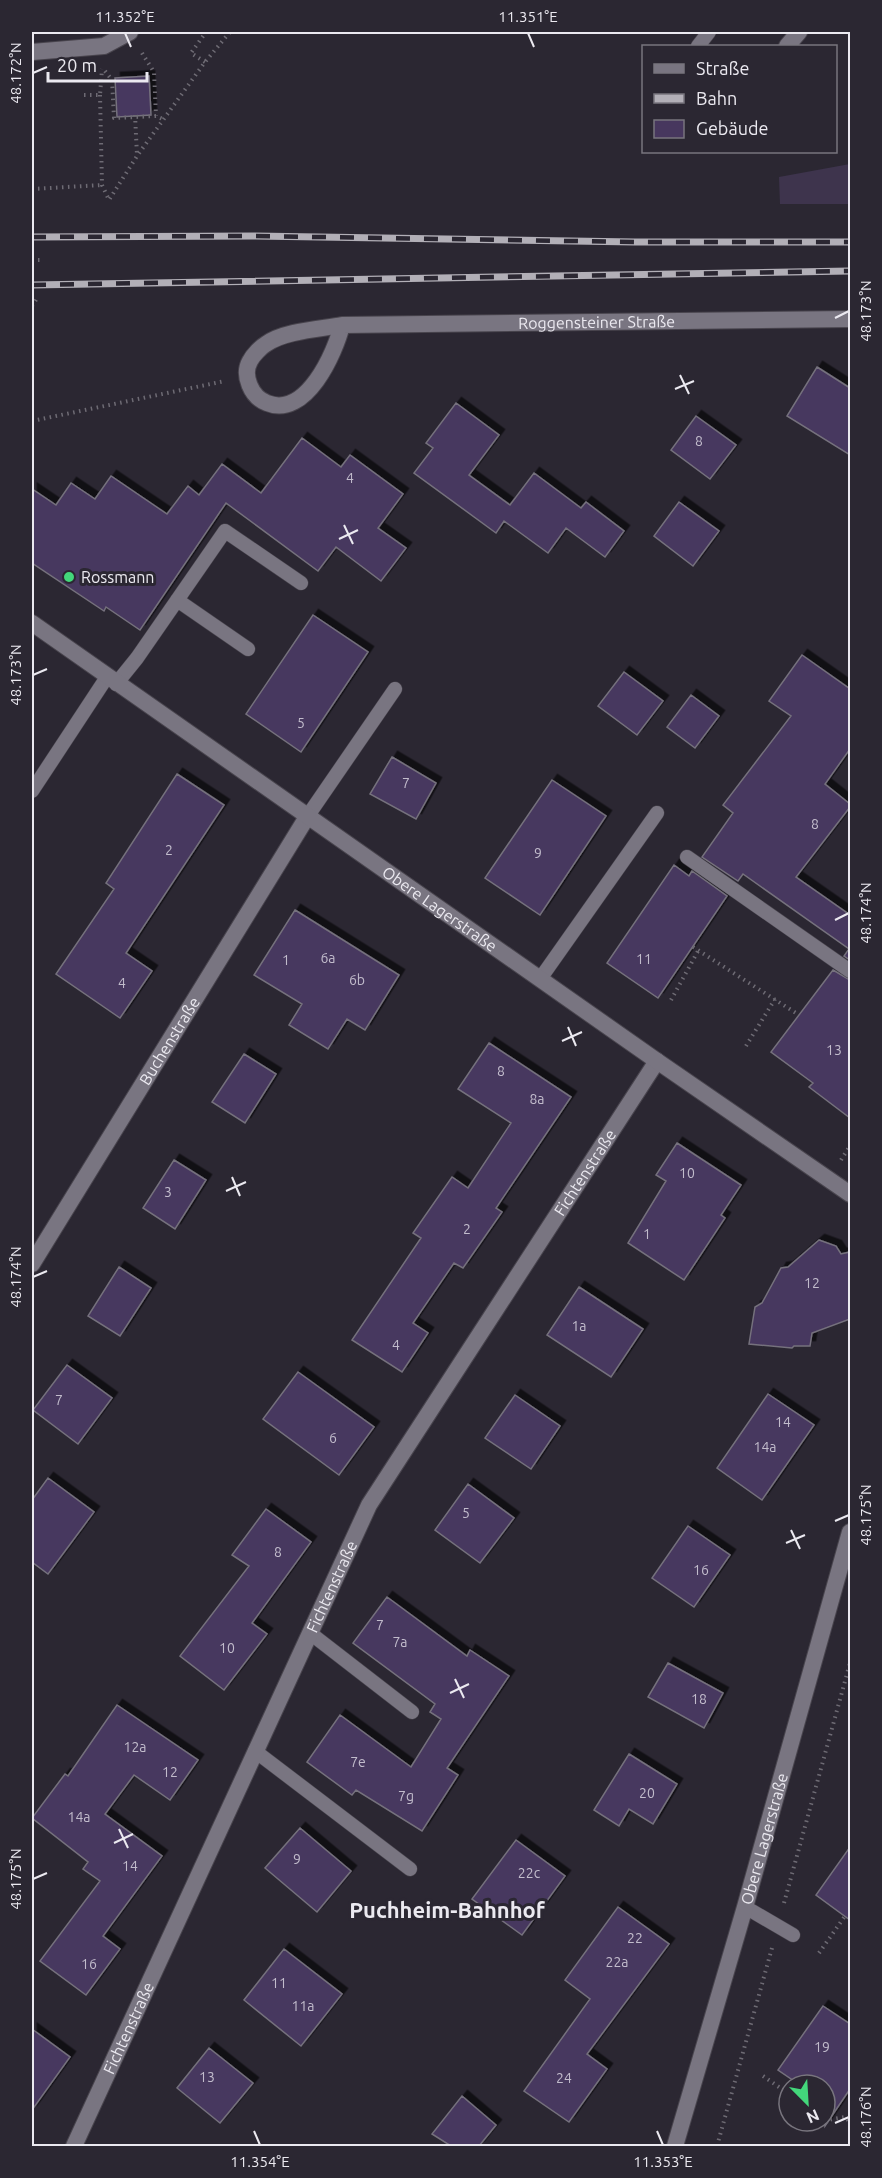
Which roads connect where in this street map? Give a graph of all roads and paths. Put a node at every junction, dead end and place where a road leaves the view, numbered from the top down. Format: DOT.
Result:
graph roads {
  1 [pos="130,32"];
  2 [pos="206,32"];
  3 [pos="230,32"];
  4 [pos="709,32"];
  5 [pos="799,32"];
  6 [pos="699,45"];
  7 [pos="788,45"];
  8 [pos="104,46"];
  9 [pos="32,52"];
  10 [pos="205,62"];
  11 [pos="154,72"];
  12 [pos="112,80"];
  13 [pos="84,95"];
  14 [pos="100,95"];
  15 [pos="135,116"];
  16 [pos="156,116"];
  17 [pos="165,120"];
  18 [pos="137,156"];
  19 [pos="102,185"];
  20 [pos="32,189"];
  21 [pos="32,260"];
  22 [pos="42,260"];
  23 [pos="38,297"];
  24 [pos="32,306"];
  25 [pos="850,319"];
  26 [pos="342,325"];
  27 [pos="247,376"];
  28 [pos="32,421"];
  29 [pos="301,583"];
  30 [pos="177,600"];
  31 [pos="32,623"];
  32 [pos="248,649"];
  33 [pos="111,681"];
  34 [pos="395,689"];
  35 [pos="32,791"];
  36 [pos="657,813"];
  37 [pos="307,817"];
  38 [pos="687,857"];
  39 [pos="693,947"];
  40 [pos="698,951"];
  41 [pos="850,971"];
  42 [pos="540,979"];
  43 [pos="775,999"];
  44 [pos="671,1000"];
  45 [pos="799,1015"];
  46 [pos="746,1046"];
  47 [pos="657,1061"];
  48 [pos="850,1146"];
  49 [pos="837,1166"];
  50 [pos="850,1194"];
  51 [pos="32,1264"];
  52 [pos="850,1532"];
  53 [pos="847,1561"];
  54 [pos="310,1633"];
  55 [pos="412,1712"];
  56 [pos="255,1751"];
  57 [pos="410,1869"];
  58 [pos="745,1906"];
  59 [pos="845,1916"];
  60 [pos="792,1935"];
  61 [pos="819,1953"];
  62 [pos="763,2076"];
  63 [pos="777,2086"];
  64 [pos="837,2118"];
  65 [pos="850,2122"];
  66 [pos="74,2146"];
  67 [pos="675,2146"];
  1 -- 8 [label="street"];
  2 -- 10 [label="path"];
  3 -- 10 [label="path"];
  4 -- 6 [label="lane"];
  5 -- 7 [label="street"];
  8 -- 9 [label="street"];
  8 -- 14 [label="path"];
  10 -- 17 [label="path"];
  11 -- 16 [label="path"];
  12 -- 15 [label="path"];
  13 -- 14 [label="path"];
  14 -- 19 [label="path"];
  15 -- 16 [label="path"];
  15 -- 18 [label="path"];
  16 -- 17 [label="path"];
  17 -- 18 [label="path"];
  18 -- 19 [label="path"];
  19 -- 20 [label="path"];
  21 -- 22 [label="path"];
  23 -- 24 [label="path"];
  25 -- 26 [label="street, Roggensteiner Straße"];
  26 -- 27 [label="street, Roggensteiner Straße"];
  26 -- 27 [label="street"];
  27 -- 28 [label="path"];
  29 -- 30 [label="lane"];
  30 -- 32 [label="lane"];
  30 -- 33 [label="lane"];
  31 -- 33 [label="street, Obere Lagerstraße"];
  33 -- 35 [label="lane"];
  33 -- 37 [label="street, Obere Lagerstraße"];
  34 -- 37 [label="lane"];
  36 -- 42 [label="lane"];
  37 -- 42 [label="street, Obere Lagerstraße"];
  37 -- 51 [label="street, Buchenstraße"];
  38 -- 41 [label="lane"];
  39 -- 40 [label="path"];
  40 -- 43 [label="path"];
  40 -- 44 [label="path"];
  42 -- 47 [label="street, Obere Lagerstraße"];
  43 -- 45 [label="path"];
  43 -- 46 [label="path"];
  47 -- 50 [label="street, Obere Lagerstraße"];
  47 -- 54 [label="street, Fichtenstraße"];
  48 -- 49 [label="path"];
  52 -- 53 [label="street, Obere Lagerstraße"];
  53 -- 58 [label="street, Obere Lagerstraße"];
  54 -- 55 [label="lane"];
  54 -- 56 [label="street, Fichtenstraße"];
  56 -- 57 [label="lane"];
  56 -- 66 [label="street, Fichtenstraße"];
  58 -- 60 [label="lane"];
  58 -- 67 [label="street, Obere Lagerstraße"];
  59 -- 61 [label="path"];
  62 -- 63 [label="path"];
  64 -- 65 [label="path"];
}
